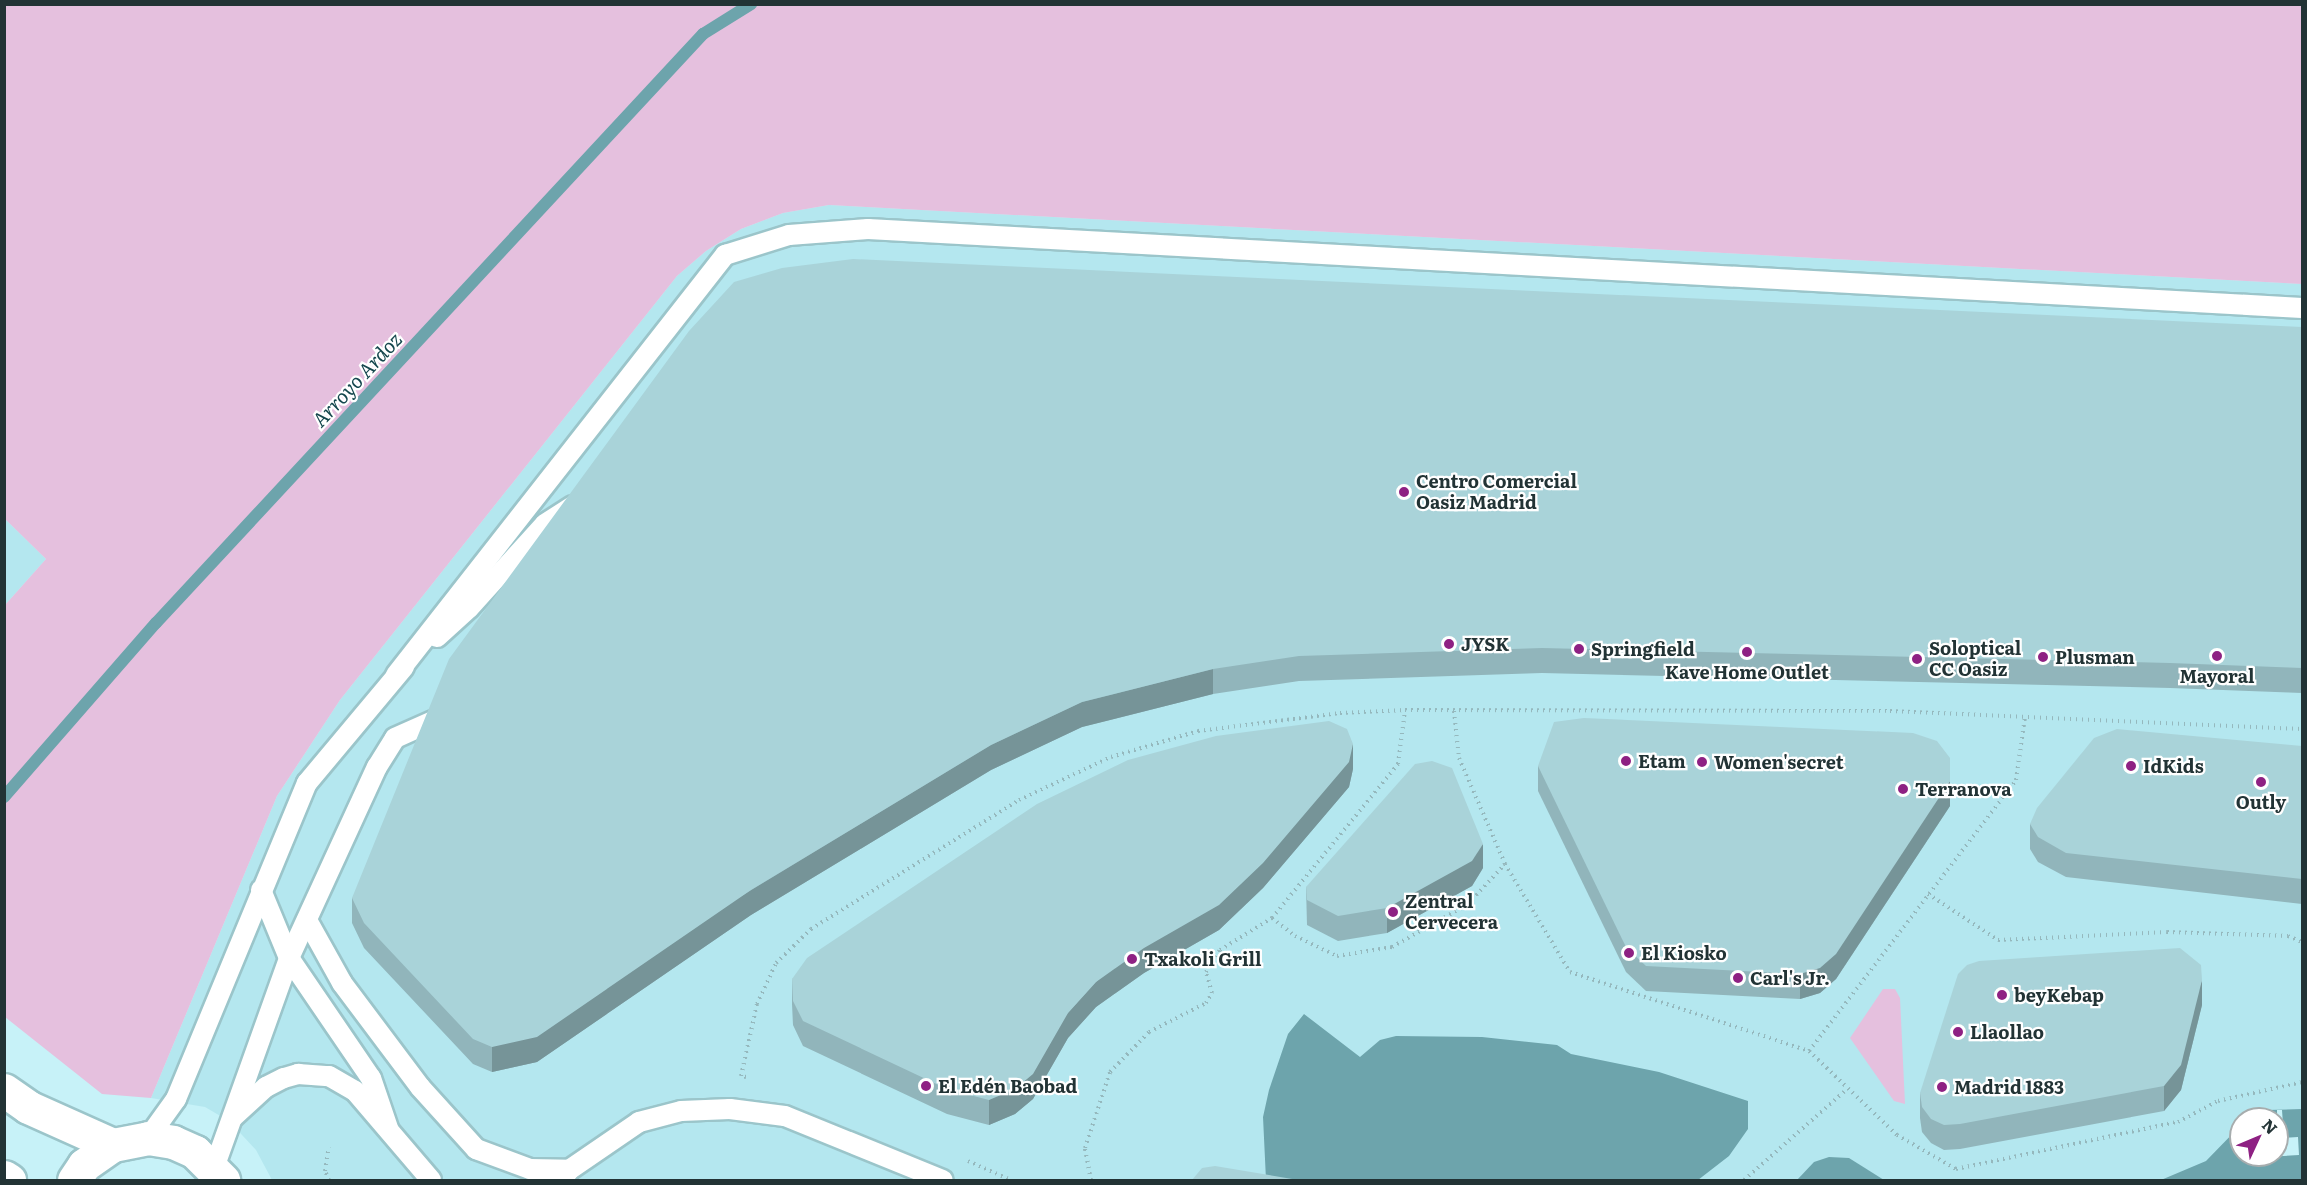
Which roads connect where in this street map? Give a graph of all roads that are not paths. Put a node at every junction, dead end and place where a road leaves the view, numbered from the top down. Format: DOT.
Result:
graph roads {
  1 [pos="2302,308"];
  2 [pos="585,498"];
  3 [pos="396,675"];
  4 [pos="433,721"];
  5 [pos="261,890"];
  6 [pos="307,920"];
  7 [pos="290,958"];
  8 [pos="4,1090"];
  9 [pos="229,1121"];
  10 [pos="388,1128"];
  11 [pos="148,1138"];
  12 [pos="113,1145"];
  13 [pos="218,1174"];
  14 [pos="566,1175"];
  15 [pos="4,1177"];
  16 [pos="9,1180"];
  17 [pos="74,1180"];
  18 [pos="431,1180"];
  19 [pos="943,1180"];
  1 -- 3 [label="lane"];
  2 -- 3 [label="lane"];
  3 -- 5 [label="lane"];
  4 -- 6 [label="lane"];
  5 -- 7 [label="lane"];
  5 -- 11 [label="lane"];
  6 -- 7 [label="lane"];
  6 -- 14 [label="lane"];
  7 -- 9 [label="lane"];
  7 -- 10 [label="lane"];
  8 -- 12 [label="street"];
  9 -- 10 [label="lane"];
  9 -- 13 [label="lane"];
  10 -- 18 [label="lane"];
  11 -- 12 [label="street"];
  11 -- 13 [label="street"];
  12 -- 17 [label="street"];
  14 -- 19 [label="lane"];
  15 -- 16 [label="street"];
}
